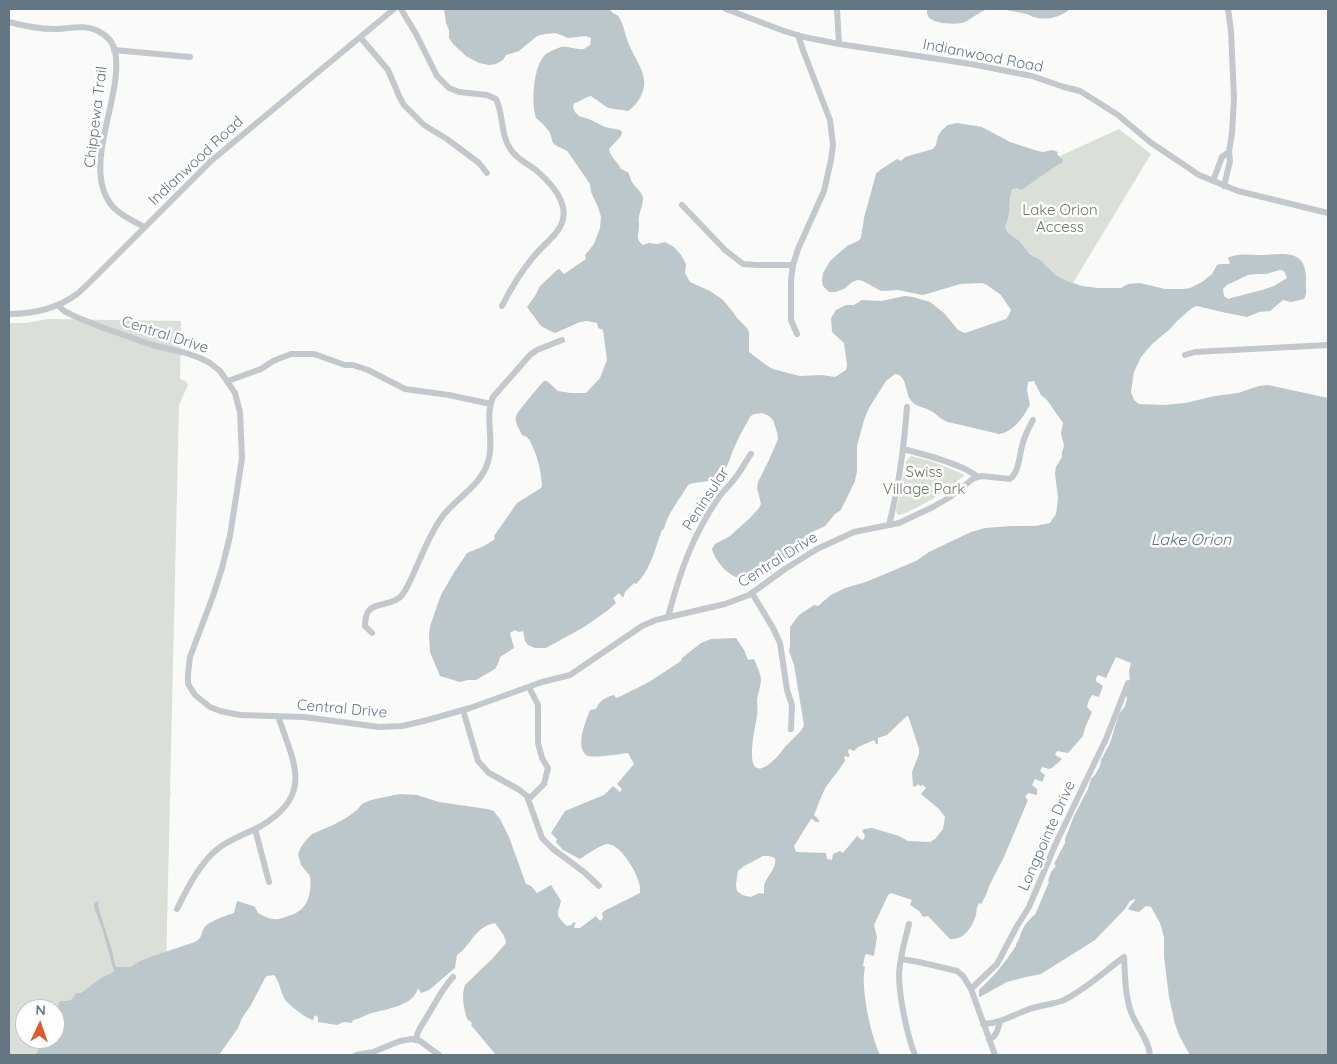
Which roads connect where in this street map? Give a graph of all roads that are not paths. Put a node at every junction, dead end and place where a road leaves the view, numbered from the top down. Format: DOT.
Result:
graph roads {
  1 [pos="394,9"];
  2 [pos="401,9"];
  3 [pos="726,9"];
  4 [pos="837,9"];
  5 [pos="1228,9"];
  6 [pos="9,22"];
  7 [pos="798,35"];
  8 [pos="360,37"];
  9 [pos="839,44"];
  10 [pos="114,50"];
  11 [pos="190,57"];
  12 [pos="1229,152"];
  13 [pos="487,173"];
  14 [pos="1213,181"];
  15 [pos="1224,186"];
  16 [pos="682,205"];
  17 [pos="1328,212"];
  18 [pos="144,227"];
  19 [pos="793,265"];
  20 [pos="58,305"];
  21 [pos="502,306"];
  22 [pos="9,314"];
  23 [pos="797,334"];
  24 [pos="562,340"];
  25 [pos="1328,346"];
  26 [pos="1185,355"];
  27 [pos="228,381"];
  28 [pos="490,404"];
  29 [pos="906,406"];
  30 [pos="1033,420"];
  31 [pos="903,449"];
  32 [pos="751,454"];
  33 [pos="978,477"];
  34 [pos="889,525"];
  35 [pos="752,593"];
  36 [pos="668,618"];
  37 [pos="372,632"];
  38 [pos="1128,683"];
  39 [pos="529,686"];
  40 [pos="462,710"];
  41 [pos="278,716"];
  42 [pos="791,729"];
  43 [pos="529,800"];
  44 [pos="255,829"];
  45 [pos="269,882"];
  46 [pos="599,886"];
  47 [pos="177,909"];
  48 [pos="909,924"];
  49 [pos="901,959"];
  50 [pos="453,977"];
  51 [pos="971,989"];
  52 [pos="1000,1021"];
  53 [pos="983,1024"];
  54 [pos="416,1040"];
  55 [pos="989,1040"];
  56 [pos="356,1055"];
  57 [pos="439,1055"];
  58 [pos="915,1055"];
  59 [pos="995,1055"];
  60 [pos="1150,1055"];
  1 -- 8 [label="street, Indianwood Road"];
  2 -- 21 [label="street"];
  3 -- 7 [label="street, Indianwood Road"];
  4 -- 9 [label="street"];
  5 -- 12 [label="street"];
  6 -- 10 [label="street"];
  7 -- 9 [label="street, Indianwood Road"];
  7 -- 19 [label="street"];
  8 -- 13 [label="street"];
  8 -- 18 [label="street, Indianwood Road"];
  9 -- 14 [label="street, Indianwood Road"];
  10 -- 11 [label="street"];
  10 -- 18 [label="street, Chippewa Trail"];
  12 -- 14 [label="street"];
  12 -- 15 [label="street"];
  14 -- 15 [label="street, Indianwood Road"];
  15 -- 17 [label="street, Indianwood Road"];
  16 -- 19 [label="street"];
  18 -- 20 [label="street, Indianwood Road"];
  19 -- 23 [label="street"];
  20 -- 22 [label="street, Indianwood Road"];
  20 -- 27 [label="street, Central Drive"];
  24 -- 28 [label="street"];
  25 -- 26 [label="street"];
  27 -- 28 [label="street"];
  27 -- 41 [label="street, Central Drive"];
  28 -- 37 [label="street"];
  29 -- 31 [label="street"];
  30 -- 33 [label="street"];
  31 -- 33 [label="street"];
  31 -- 34 [label="street"];
  32 -- 36 [label="street, Peninsular"];
  33 -- 34 [label="street, Central Drive"];
  34 -- 35 [label="street, Central Drive"];
  35 -- 36 [label="street, Central Drive"];
  35 -- 42 [label="street"];
  36 -- 39 [label="street, Central Drive"];
  38 -- 51 [label="street, Longpointe Drive"];
  39 -- 40 [label="street, Central Drive"];
  39 -- 43 [label="street"];
  40 -- 41 [label="street, Central Drive"];
  40 -- 43 [label="street"];
  41 -- 44 [label="street"];
  43 -- 46 [label="street"];
  44 -- 45 [label="street"];
  44 -- 47 [label="street"];
  48 -- 49 [label="street"];
  49 -- 51 [label="street"];
  49 -- 58 [label="street"];
  50 -- 54 [label="street"];
  51 -- 53 [label="street"];
  52 -- 53 [label="street"];
  52 -- 55 [label="street"];
  52 -- 60 [label="street"];
  53 -- 55 [label="street"];
  54 -- 56 [label="street"];
  54 -- 57 [label="street"];
  55 -- 59 [label="street"];
}
